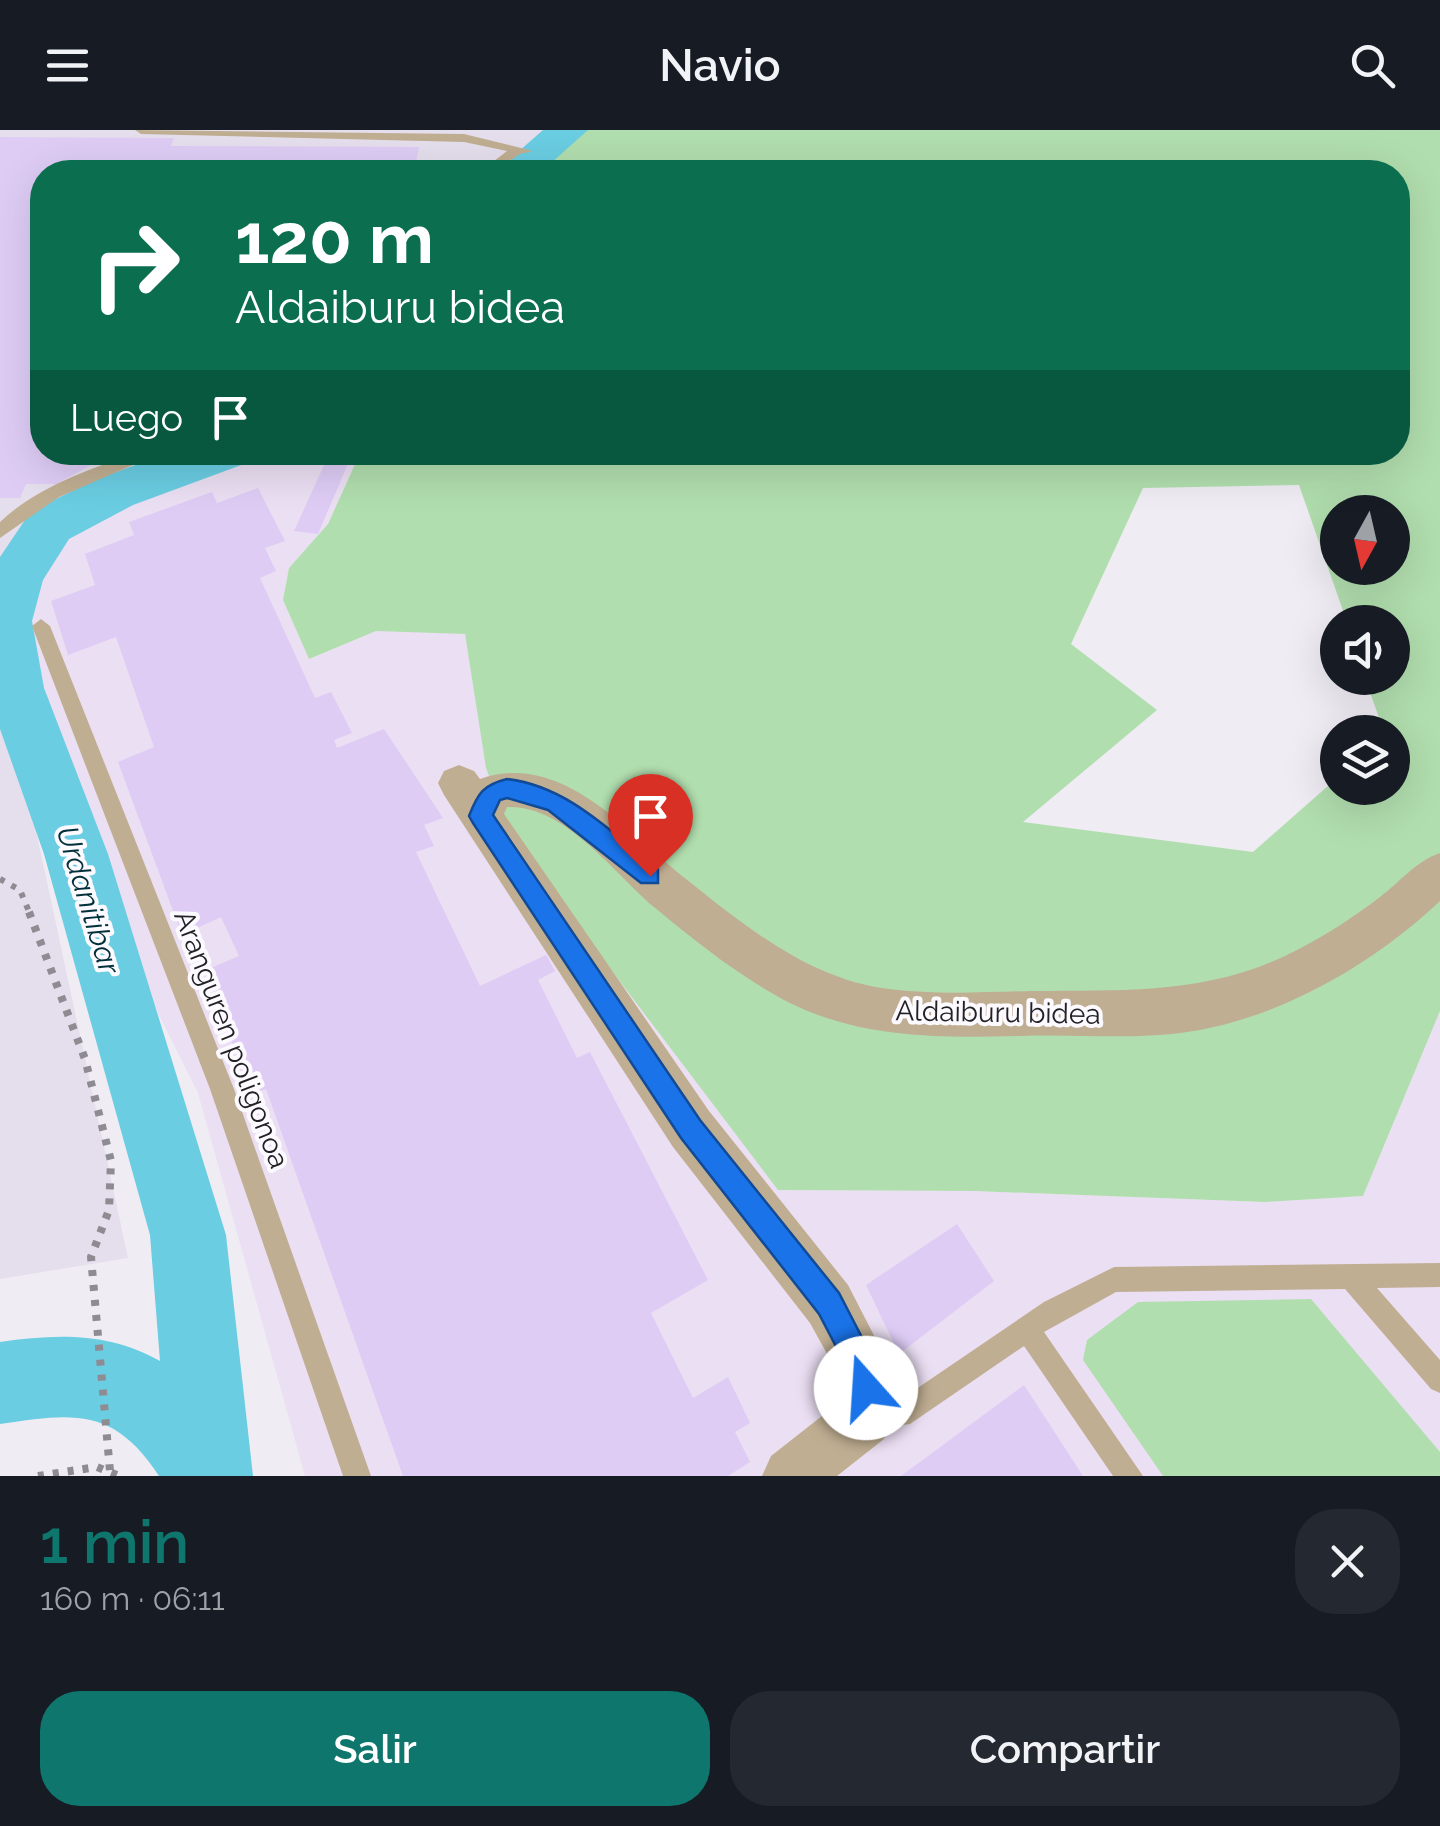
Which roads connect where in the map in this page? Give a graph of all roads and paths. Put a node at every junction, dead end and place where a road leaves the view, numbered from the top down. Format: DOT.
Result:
graph roads {
  1 [pos="141,130"];
  2 [pos="506,160"];
  3 [pos="120,465"];
  4 [pos="0,532"];
  5 [pos="41,626"];
  6 [pos="1440,872"];
  7 [pos="0,879"];
  8 [pos="1440,1275"];
  9 [pos="1350,1276"];
  10 [pos="1027,1329"];
  11 [pos="1440,1380"];
  12 [pos="864,1419"];
  13 [pos="115,1474"];
  14 [pos="38,1476"];
  15 [pos="357,1476"];
  16 [pos="791,1476"];
  17 [pos="1130,1476"];
  1 -- 2 [label="lane"];
  3 -- 4 [label="lane"];
  5 -- 15 [label="lane, Aranguren poligonoa"];
  6 -- 12 [label="street, Aldaiburu bidea"];
  7 -- 13 [label="path"];
  8 -- 9 [label="lane"];
  9 -- 10 [label="lane"];
  9 -- 11 [label="lane"];
  10 -- 12 [label="lane"];
  10 -- 17 [label="lane"];
  12 -- 16 [label="street"];
  13 -- 14 [label="path"];
}
